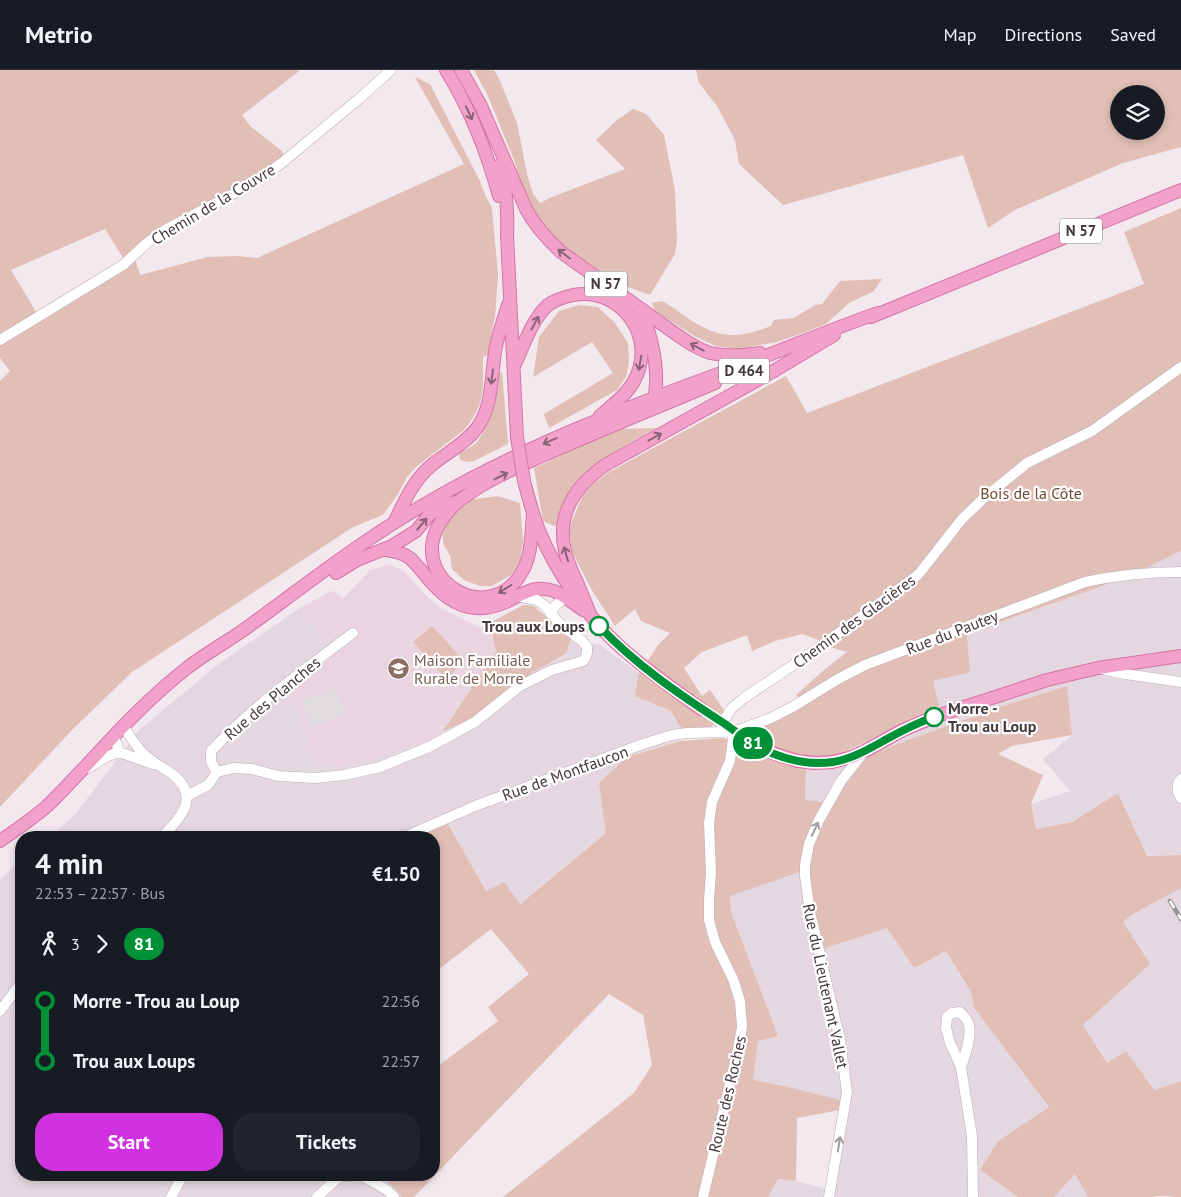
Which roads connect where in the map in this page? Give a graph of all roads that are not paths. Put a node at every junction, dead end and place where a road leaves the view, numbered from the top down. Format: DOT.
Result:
graph roads {
  1 [pos="391,70"];
  2 [pos="446,70"];
  3 [pos="461,70"];
  4 [pos="492,134"];
  5 [pos="1181,190"];
  6 [pos="507,235"];
  7 [pos="511,296"];
  8 [pos="638,307"];
  9 [pos="878,313"];
  10 [pos="840,332"];
  11 [pos="0,340"];
  12 [pos="779,351"];
  13 [pos="514,367"];
  14 [pos="1181,367"];
  15 [pos="654,397"];
  16 [pos="648,410"];
  17 [pos="595,421"];
  18 [pos="459,501"];
  19 [pos="413,511"];
  20 [pos="533,515"];
  21 [pos="395,521"];
  22 [pos="406,537"];
  23 [pos="386,550"];
  24 [pos="411,559"];
  25 [pos="1181,572"];
  26 [pos="516,596"];
  27 [pos="564,598"];
  28 [pos="551,612"];
  29 [pos="591,616"];
  30 [pos="253,624"];
  31 [pos="353,633"];
  32 [pos="1181,656"];
  33 [pos="1098,668"];
  34 [pos="1181,682"];
  35 [pos="701,709"];
  36 [pos="119,731"];
  37 [pos="734,731"];
  38 [pos="721,732"];
  39 [pos="755,744"];
  40 [pos="865,751"];
  41 [pos="119,752"];
  42 [pos="832,762"];
  43 [pos="160,766"];
  44 [pos="217,772"];
  45 [pos="78,774"];
  46 [pos="1181,779"];
  47 [pos="841,781"];
  48 [pos="187,796"];
  49 [pos="1181,798"];
  50 [pos="167,831"];
  51 [pos="418,831"];
  52 [pos="0,841"];
  53 [pos="15,992"];
  54 [pos="0,1011"];
  55 [pos="961,1067"];
  56 [pos="180,1181"];
  57 [pos="335,1181"];
  58 [pos="371,1181"];
  59 [pos="172,1197"];
  60 [pos="317,1197"];
  61 [pos="394,1197"];
  62 [pos="703,1197"];
  63 [pos="830,1197"];
  64 [pos="973,1197"];
  1 -- 11 [label="street, Chemin de la Couvre"];
  2 -- 6 [label="main road, N 57, one-way"];
  3 -- 4 [label="main road, N 57"];
  4 -- 6 [label="main road, N 57"];
  8 -- 4 [label="main road, N 57, one-way"];
  5 -- 9 [label="main road, N 57"];
  6 -- 7 [label="main road, N 57"];
  7 -- 13 [label="main road, N 57"];
  7 -- 21 [label="main road, one-way"];
  12 -- 8 [label="main road, N 57, one-way"];
  8 -- 15 [label="main road"];
  9 -- 10 [label="main road, D 464"];
  9 -- 12 [label="main road, N 57"];
  10 -- 16 [label="main road, D 464"];
  29 -- 10 [label="main road, one-way"];
  12 -- 15 [label="main road, D 464"];
  13 -- 17 [label="main road, one-way"];
  13 -- 20 [label="main road, N 57, bridge"];
  14 -- 38 [label="street, Chemin des Glacières"];
  15 -- 16 [label="main road"];
  15 -- 17 [label="main road, D 464"];
  18 -- 16 [label="main road, D 464, one-way"];
  17 -- 19 [label="main road, D 464, one-way"];
  20 -- 18 [label="main road, one-way"];
  22 -- 18 [label="main road, D 464, one-way"];
  19 -- 21 [label="main road, D 464"];
  19 -- 22 [label="main road"];
  20 -- 29 [label="main road"];
  21 -- 30 [label="main road, D 464"];
  22 -- 23 [label="main road, D 464"];
  22 -- 24 [label="main road"];
  23 -- 24 [label="main road"];
  23 -- 30 [label="main road, D 464"];
  24 -- 26 [label="main road"];
  25 -- 37 [label="street, Rue du Pautey"];
  26 -- 27 [label="main road"];
  26 -- 28 [label="street"];
  27 -- 28 [label="street"];
  27 -- 29 [label="main road"];
  28 -- 44 [label="street"];
  29 -- 35 [label="main road"];
  30 -- 36 [label="main road, D 464"];
  31 -- 44 [label="street, Rue des Planches"];
  32 -- 33 [label="main road"];
  33 -- 34 [label="street"];
  33 -- 40 [label="main road"];
  36 -- 41 [label="street"];
  36 -- 43 [label="street"];
  36 -- 45 [label="main road, D 464"];
  37 -- 38 [label="street, Rue de Montfaucon"];
  37 -- 62 [label="street, Route des Roches"];
  38 -- 51 [label="street, Rue de Montfaucon"];
  39 -- 42 [label="main road"];
  40 -- 42 [label="main road"];
  40 -- 47 [label="street, Rue du Lieutenant Vallet"];
  41 -- 43 [label="street"];
  41 -- 45 [label="street"];
  42 -- 47 [label="street"];
  43 -- 48 [label="street"];
  44 -- 48 [label="street"];
  45 -- 52 [label="main road, D 464"];
  46 -- 49 [label="street"];
  63 -- 47 [label="street, Rue du Lieutenant Vallet, one-way"];
  48 -- 50 [label="street"];
  53 -- 54 [label="street"];
  55 -- 55 [label="street"];
  55 -- 64 [label="street"];
  56 -- 59 [label="street"];
  57 -- 60 [label="street"];
  58 -- 61 [label="street"];
}
